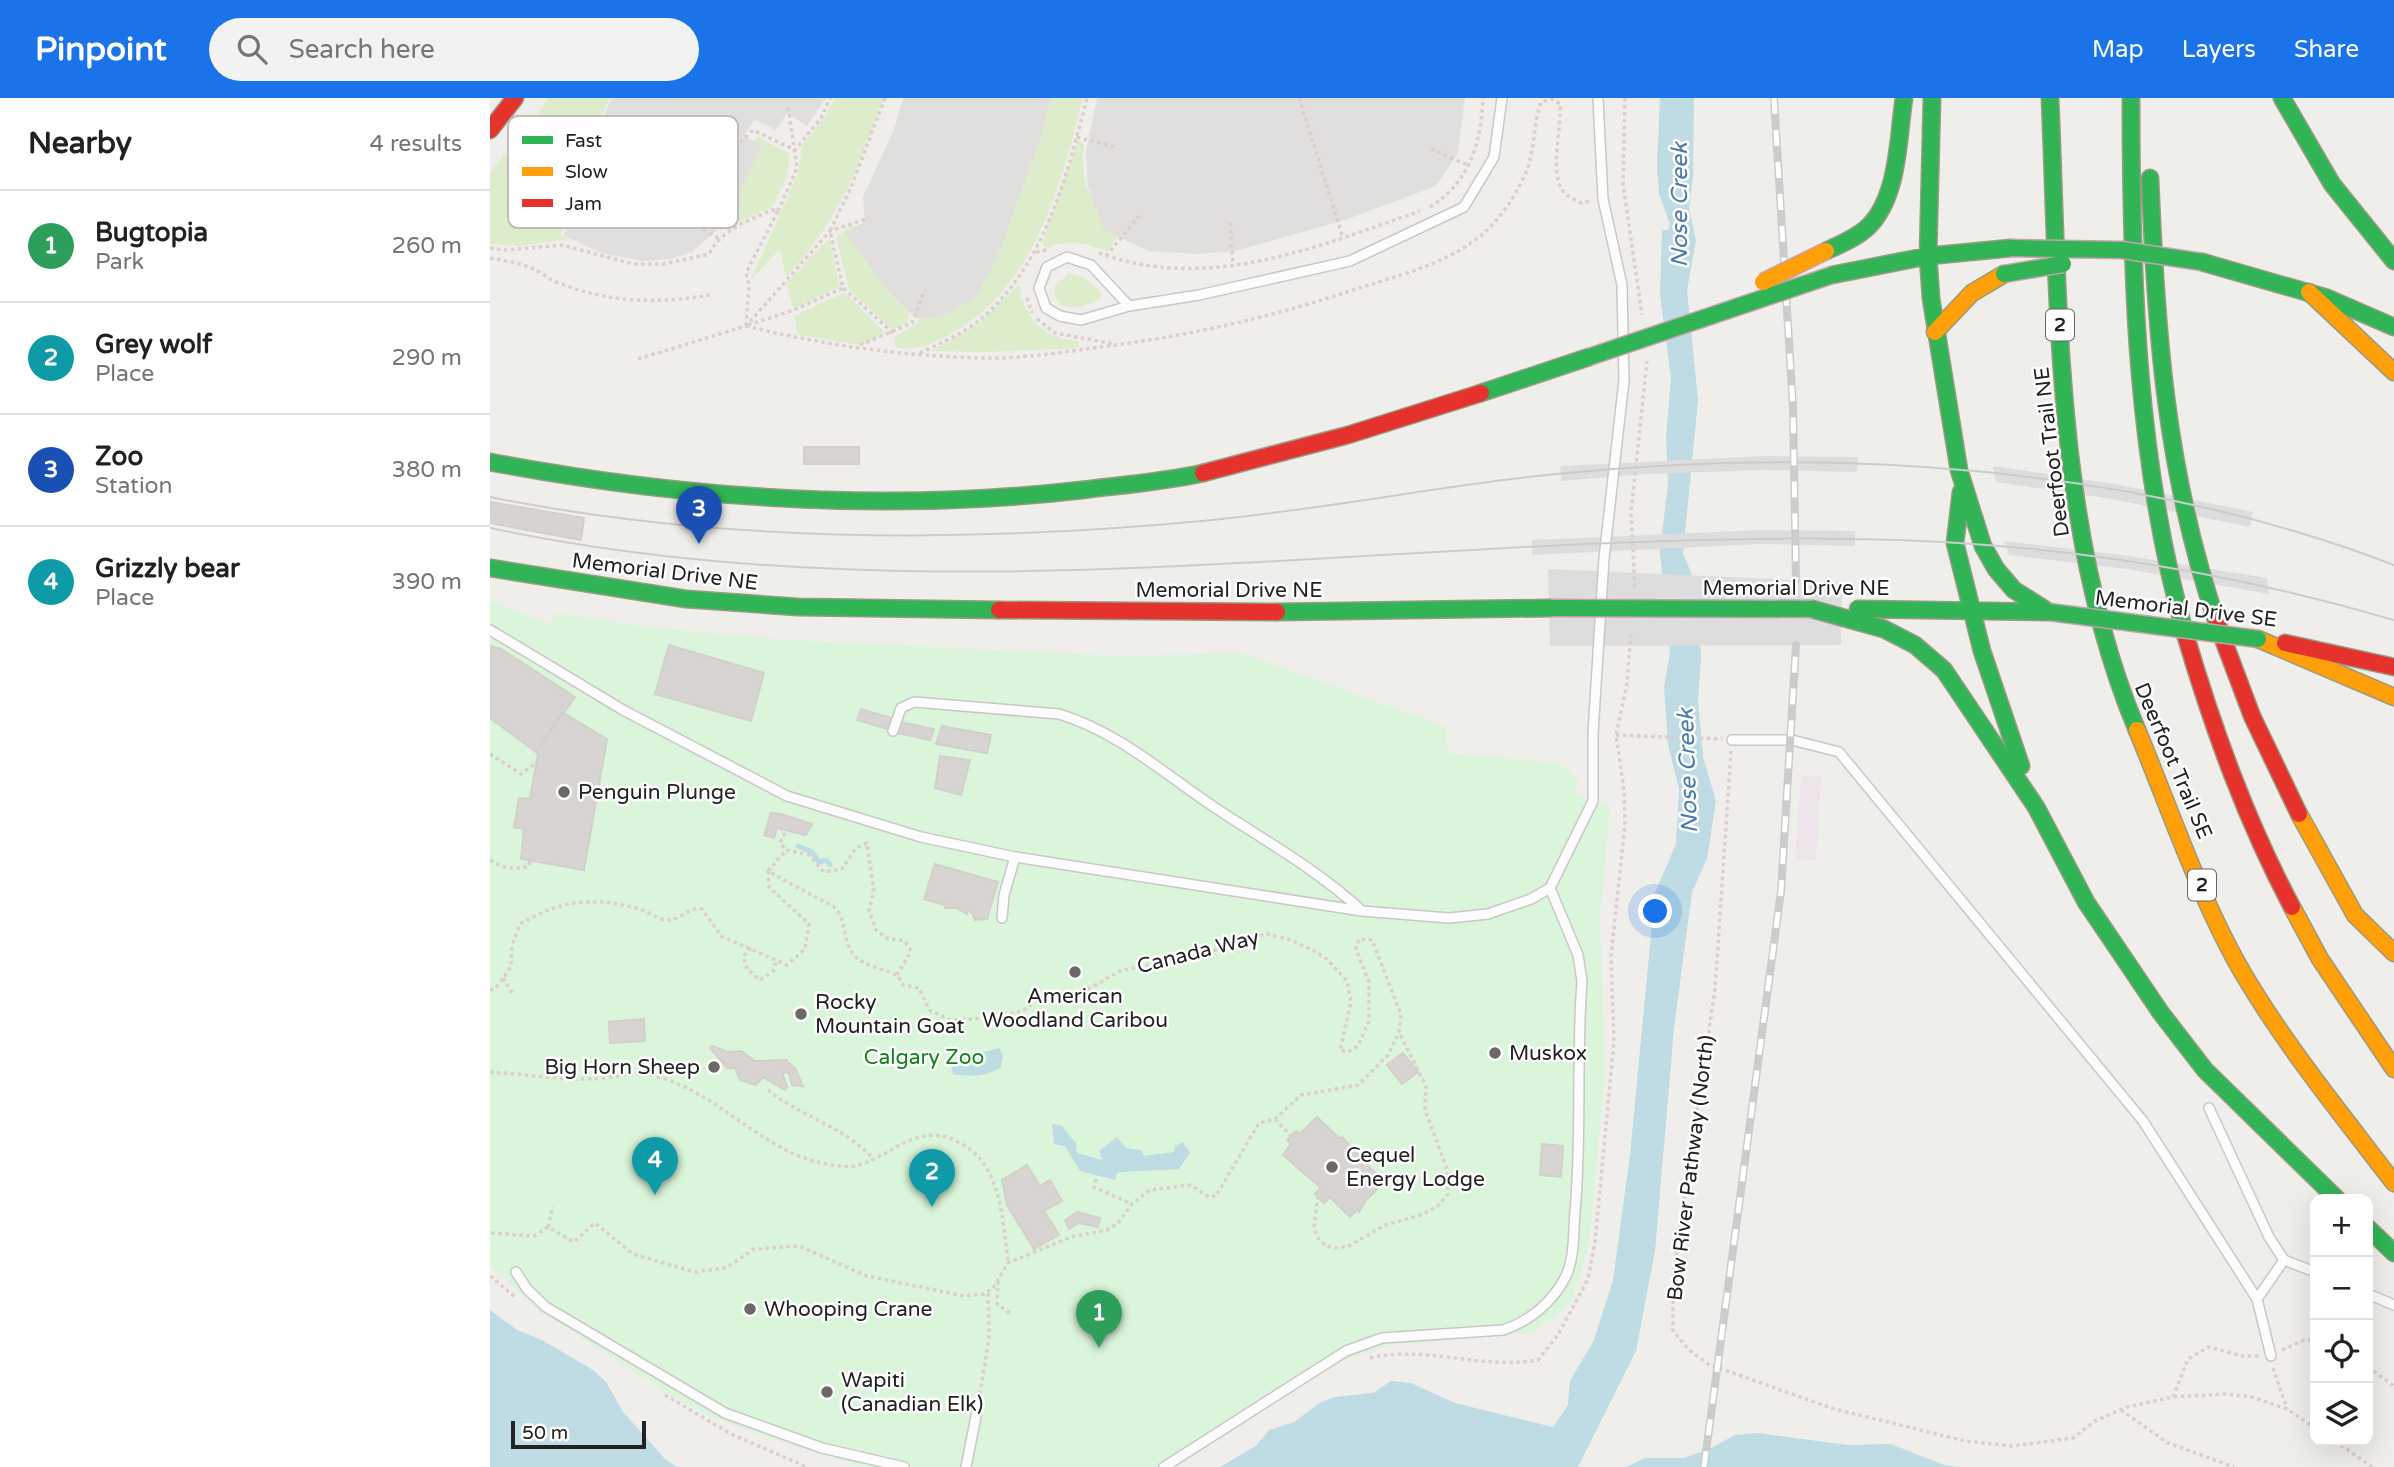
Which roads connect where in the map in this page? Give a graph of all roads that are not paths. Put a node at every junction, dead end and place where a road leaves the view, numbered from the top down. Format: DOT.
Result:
graph roads {
  1 [pos="515,98"];
  2 [pos="1502,98"];
  3 [pos="1598,98"];
  4 [pos="1904,98"];
  5 [pos="1932,98"];
  6 [pos="2050,98"];
  7 [pos="2133,98"];
  8 [pos="2282,98"];
  9 [pos="490,130"];
  10 [pos="2122,250"];
  11 [pos="1928,256"];
  12 [pos="2394,261"];
  13 [pos="2309,292"];
  14 [pos="1129,306"];
  15 [pos="1724,309"];
  16 [pos="2394,327"];
  17 [pos="1935,332"];
  18 [pos="2394,372"];
  19 [pos="490,462"];
  20 [pos="1962,484"];
  21 [pos="2085,550"];
  22 [pos="490,568"];
  23 [pos="1812,609"];
  24 [pos="1971,610"];
  25 [pos="2049,612"];
  26 [pos="490,630"];
  27 [pos="2258,639"];
  28 [pos="2394,667"];
  29 [pos="2394,697"];
  30 [pos="893,731"];
  31 [pos="1732,740"];
  32 [pos="2036,807"];
  33 [pos="1015,858"];
  34 [pos="1550,888"];
  35 [pos="1362,911"];
  36 [pos="1002,918"];
  37 [pos="2394,953"];
  38 [pos="2394,1069"];
  39 [pos="2210,1108"];
  40 [pos="2394,1183"];
  41 [pos="2332,1194"];
  42 [pos="2373,1233"];
  43 [pos="2394,1253"];
  44 [pos="2284,1260"];
  45 [pos="2310,1270"];
  46 [pos="516,1272"];
  47 [pos="2373,1296"];
  48 [pos="2257,1299"];
  49 [pos="2394,1304"];
  50 [pos="2271,1356"];
  51 [pos="978,1406"];
  52 [pos="904,1467"];
  53 [pos="966,1467"];
  54 [pos="1164,1467"];
  1 -- 9 [label="main road"];
  2 -- 14 [label="lane"];
  3 -- 34 [label="lane"];
  4 -- 15 [label="main road, bridge"];
  5 -- 11 [label="main road"];
  6 -- 21 [label="main road, Deerfoot Trail NE / 2"];
  7 -- 37 [label="main road"];
  7 -- 38 [label="main road"];
  8 -- 12 [label="main road"];
  10 -- 11 [label="main road, bridge"];
  10 -- 13 [label="main road, bridge"];
  10 -- 17 [label="main road, bridge"];
  11 -- 15 [label="main road, bridge"];
  11 -- 17 [label="main road"];
  13 -- 16 [label="main road"];
  13 -- 18 [label="main road"];
  14 -- 14 [label="lane"];
  15 -- 19 [label="main road, bridge"];
  17 -- 20 [label="main road"];
  20 -- 24 [label="main road"];
  20 -- 25 [label="main road"];
  21 -- 40 [label="main road, Deerfoot Trail SE / 2"];
  22 -- 23 [label="main road, Memorial Drive NE, bridge"];
  23 -- 24 [label="main road, Memorial Drive NE"];
  23 -- 32 [label="main road"];
  24 -- 25 [label="main road, Memorial Drive SE"];
  24 -- 32 [label="main road"];
  25 -- 27 [label="main road, Memorial Drive SE, bridge"];
  26 -- 33 [label="lane"];
  27 -- 28 [label="main road, Memorial Drive SE"];
  27 -- 29 [label="main road"];
  30 -- 35 [label="lane"];
  31 -- 48 [label="lane"];
  32 -- 41 [label="main road"];
  33 -- 35 [label="lane"];
  33 -- 36 [label="lane"];
  34 -- 35 [label="lane"];
  34 -- 54 [label="lane"];
  39 -- 44 [label="lane"];
  42 -- 43 [label="main road"];
  44 -- 45 [label="lane"];
  44 -- 48 [label="lane"];
  46 -- 52 [label="lane"];
  47 -- 49 [label="lane"];
  48 -- 50 [label="lane"];
  51 -- 53 [label="lane"];
}
